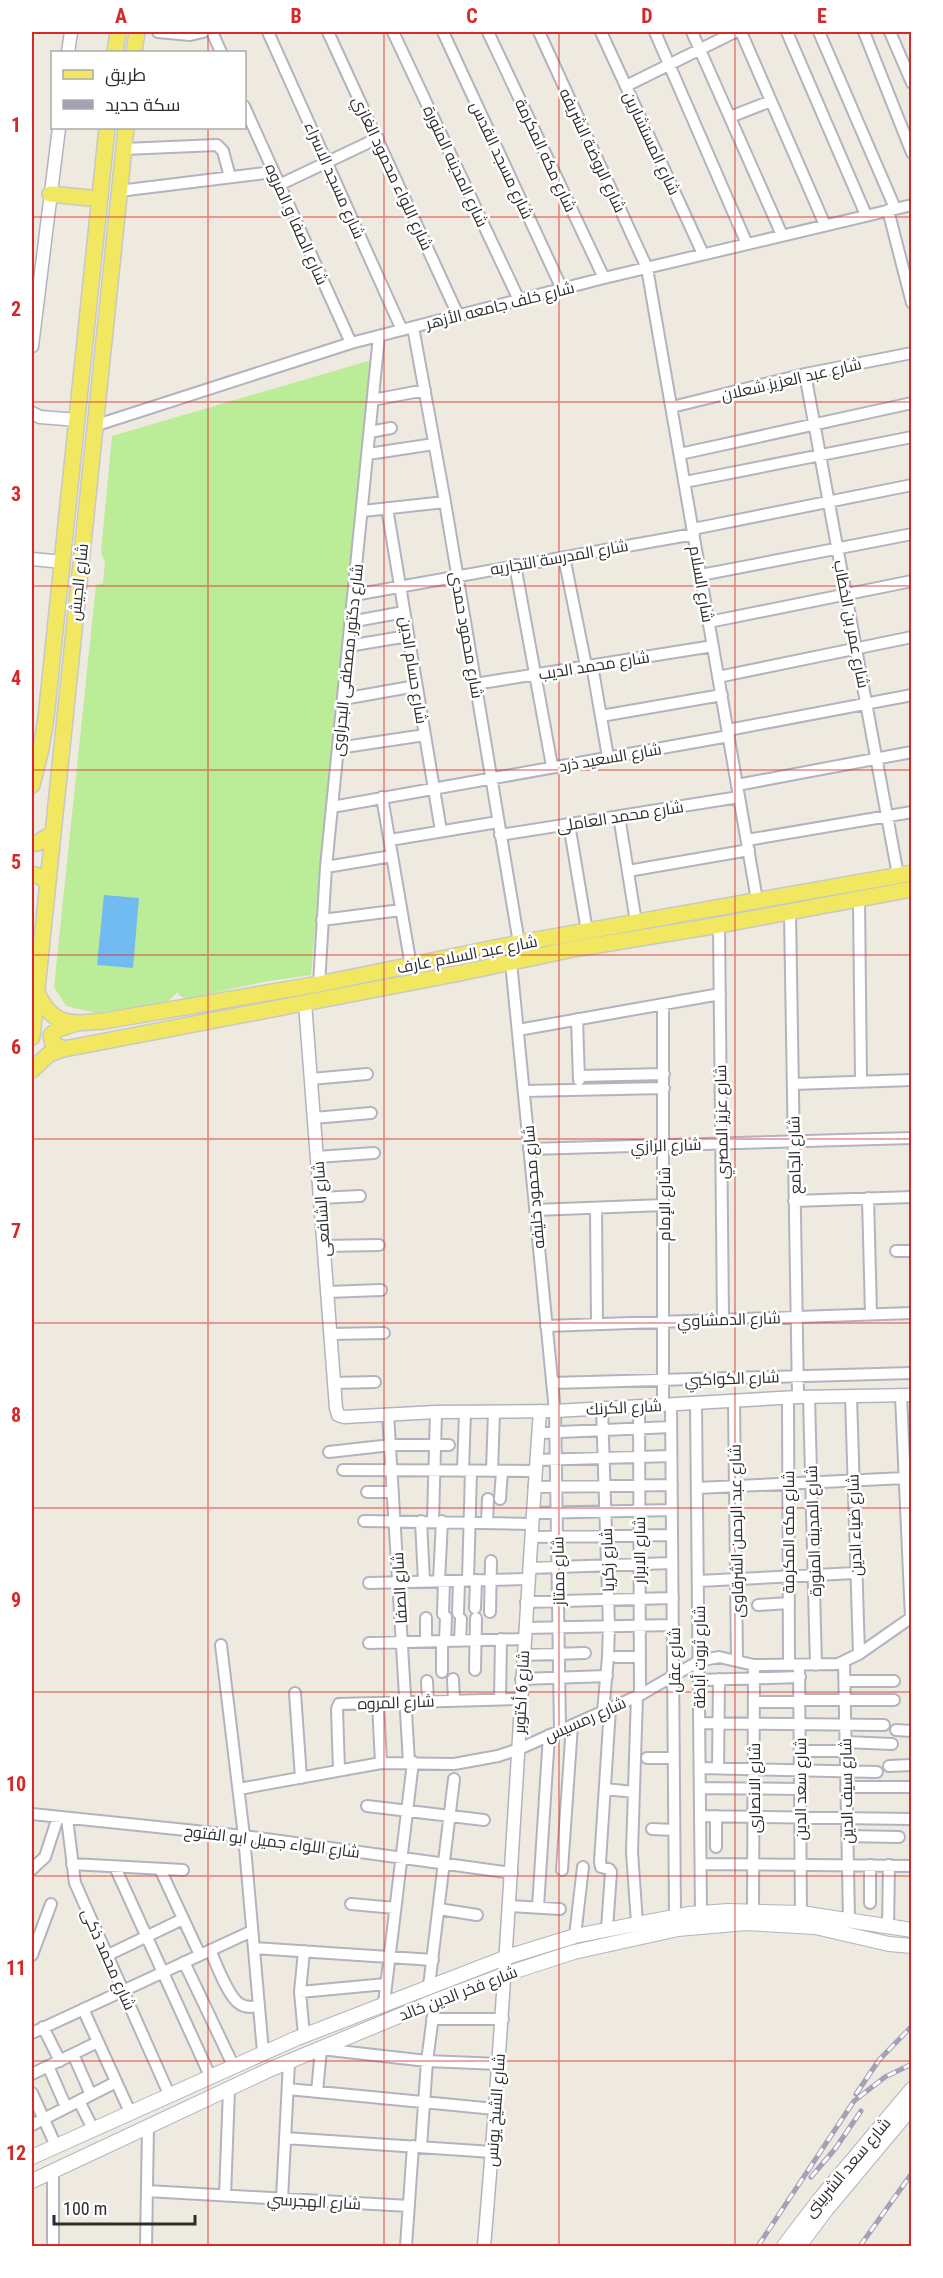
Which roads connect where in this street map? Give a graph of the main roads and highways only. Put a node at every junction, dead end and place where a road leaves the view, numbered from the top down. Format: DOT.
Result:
graph roads {
  1 [pos="118,32"];
  2 [pos="137,32"];
  3 [pos="115,51"];
  4 [pos="135,51"];
  5 [pos="107,129"];
  6 [pos="126,129"];
  7 [pos="50,194"];
  8 [pos="100,200"];
  9 [pos="39,717"];
  10 [pos="36,750"];
  11 [pos="32,785"];
  12 [pos="52,834"];
  13 [pos="32,843"];
  14 [pos="32,874"];
  15 [pos="905,874"];
  16 [pos="47,883"];
  17 [pos="912,889"];
  18 [pos="36,991"];
  19 [pos="77,1023"];
  20 [pos="32,1037"];
  21 [pos="64,1049"];
  22 [pos="32,1070"];
  23 [pos="912,1930"];
  24 [pos="912,1946"];
  25 [pos="263,2052"];
  26 [pos="271,2069"];
  27 [pos="912,2089"];
  28 [pos="912,2107"];
  29 [pos="135,2110"];
  30 [pos="148,2127"];
  31 [pos="32,2157"];
  32 [pos="32,2181"];
  33 [pos="784,2247"];
  34 [pos="799,2247"];
  1 -- 3 [label="main road"];
  2 -- 4 [label="main road"];
  5 -- 8 [label="main road, شارع الجيش"];
  6 -- 12 [label="main road, شارع الجيش"];
  7 -- 8 [label="main road"];
  8 -- 9 [label="main road, شارع الجيش"];
  9 -- 10 [label="main road, شارع الجيش"];
  10 -- 11 [label="main road, شارع الجيش"];
  12 -- 13 [label="main road"];
  12 -- 16 [label="main road, شارع الجيش"];
  14 -- 16 [label="main road"];
  15 -- 19 [label="main road, شارع عبد السلام عارف"];
  16 -- 18 [label="main road, شارع الجيش"];
  17 -- 21 [label="main road, شارع عبد السلام عارف"];
  18 -- 19 [label="main road, شارع عبد السلام عارف"];
  18 -- 20 [label="main road, شارع الجيش"];
  19 -- 21 [label="main road"];
  21 -- 22 [label="main road, شارع عبد السلام عارف"];
  23 -- 25 [label="main road, شارع فخر الدين خالد"];
  24 -- 26 [label="main road, شارع فخر الدين خالد"];
  25 -- 26 [label="main road"];
  25 -- 29 [label="main road, شارع فخر الدين خالد"];
  26 -- 30 [label="main road, شارع فخر الدين خالد"];
  27 -- 33 [label="main road, شارع سعد الشربينى"];
  28 -- 34 [label="main road, شارع سعد الشربينى"];
  29 -- 30 [label="main road"];
  29 -- 31 [label="main road, شارع فخر الدين خالد"];
  30 -- 32 [label="main road, شارع فخر الدين خالد"];
}
